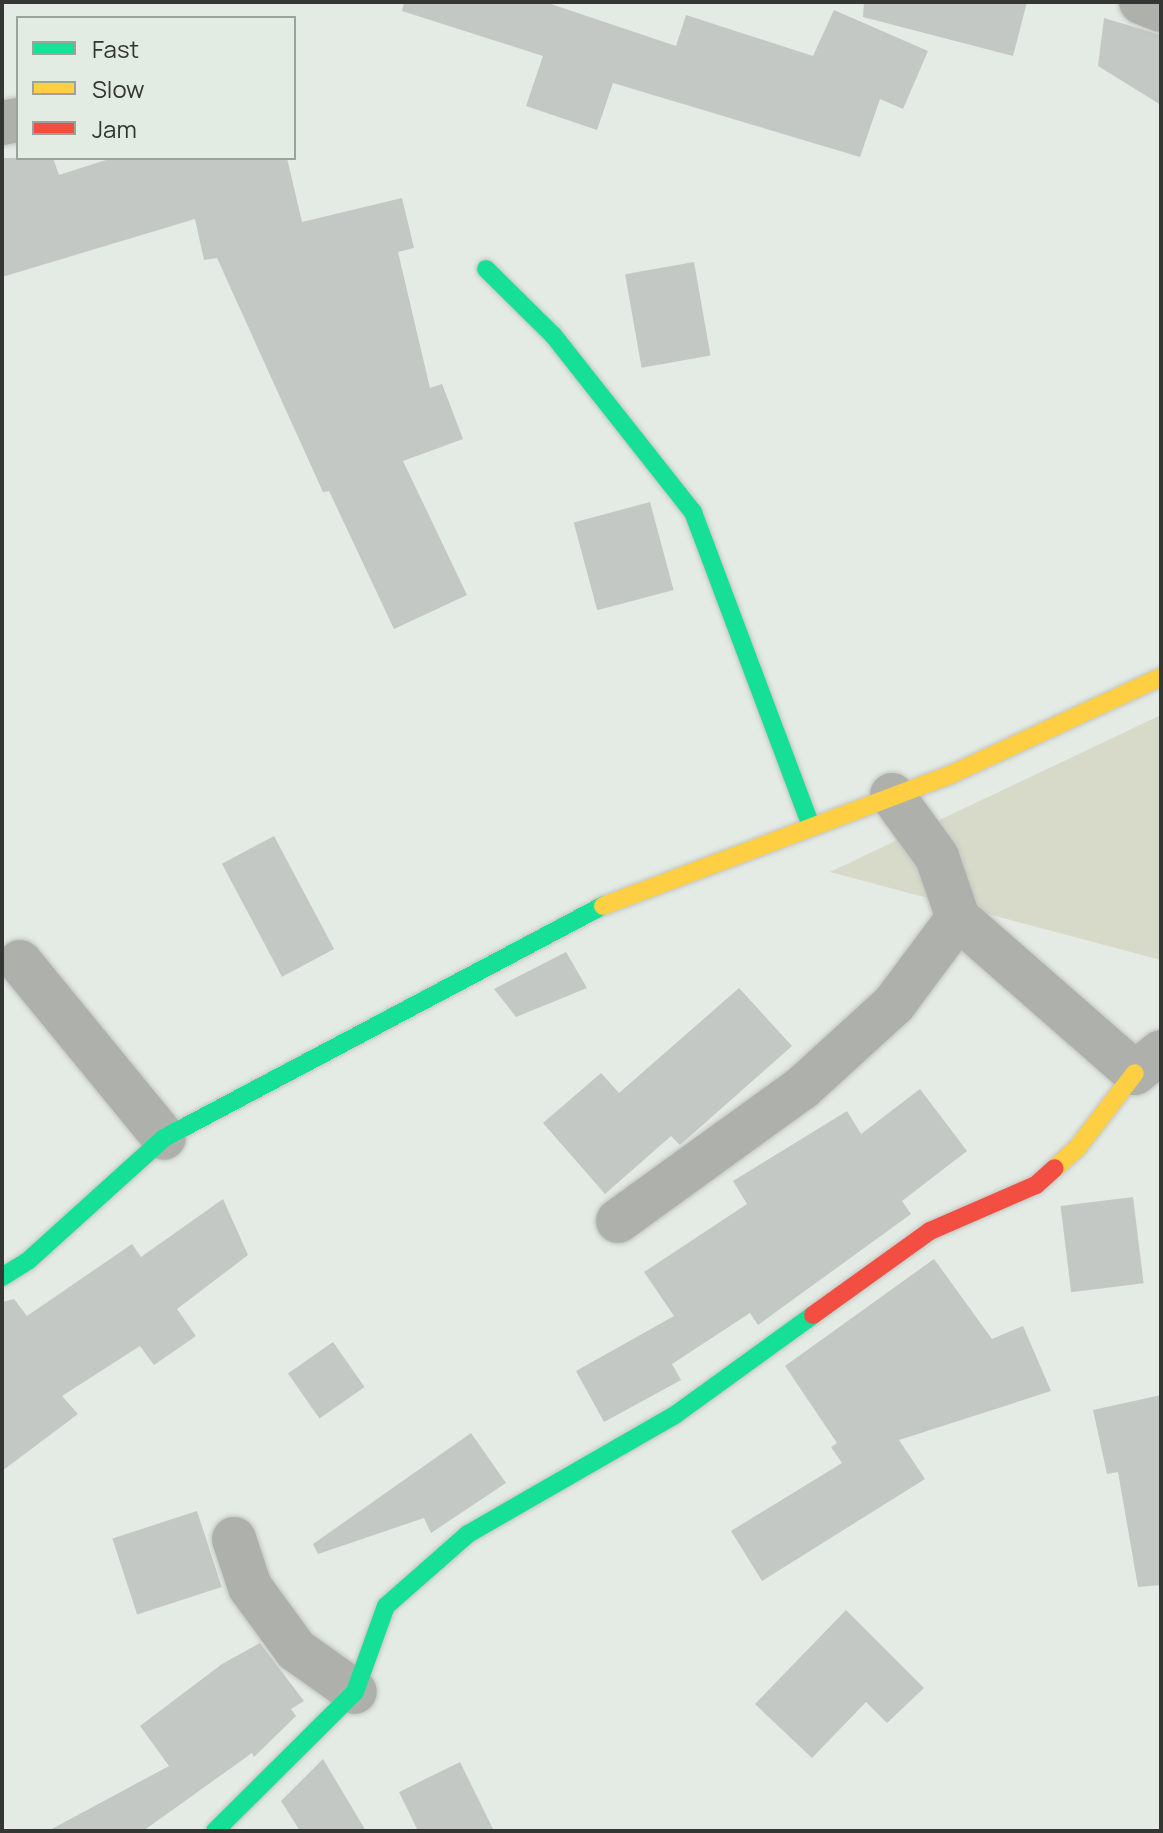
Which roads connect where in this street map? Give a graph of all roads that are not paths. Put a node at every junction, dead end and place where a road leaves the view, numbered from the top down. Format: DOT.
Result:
graph roads {
  1 [pos="1141,2"];
  2 [pos="1161,10"];
  3 [pos="486,269"];
  4 [pos="1161,677"];
  5 [pos="892,795"];
  6 [pos="810,824"];
  7 [pos="958,918"];
  8 [pos="20,962"];
  9 [pos="1148,1062"];
  10 [pos="164,1138"];
  11 [pos="618,1221"];
  12 [pos="2,1277"];
  13 [pos="234,1539"];
  14 [pos="355,1692"];
  15 [pos="215,1831"];
  1 -- 2 [label="street"];
  3 -- 6 [label="street"];
  4 -- 5 [label="street"];
  5 -- 6 [label="street"];
  5 -- 7 [label="street"];
  6 -- 10 [label="street"];
  7 -- 9 [label="street"];
  7 -- 11 [label="street"];
  8 -- 10 [label="street"];
  9 -- 14 [label="street"];
  10 -- 12 [label="street"];
  13 -- 14 [label="street"];
  14 -- 15 [label="street"];
}
